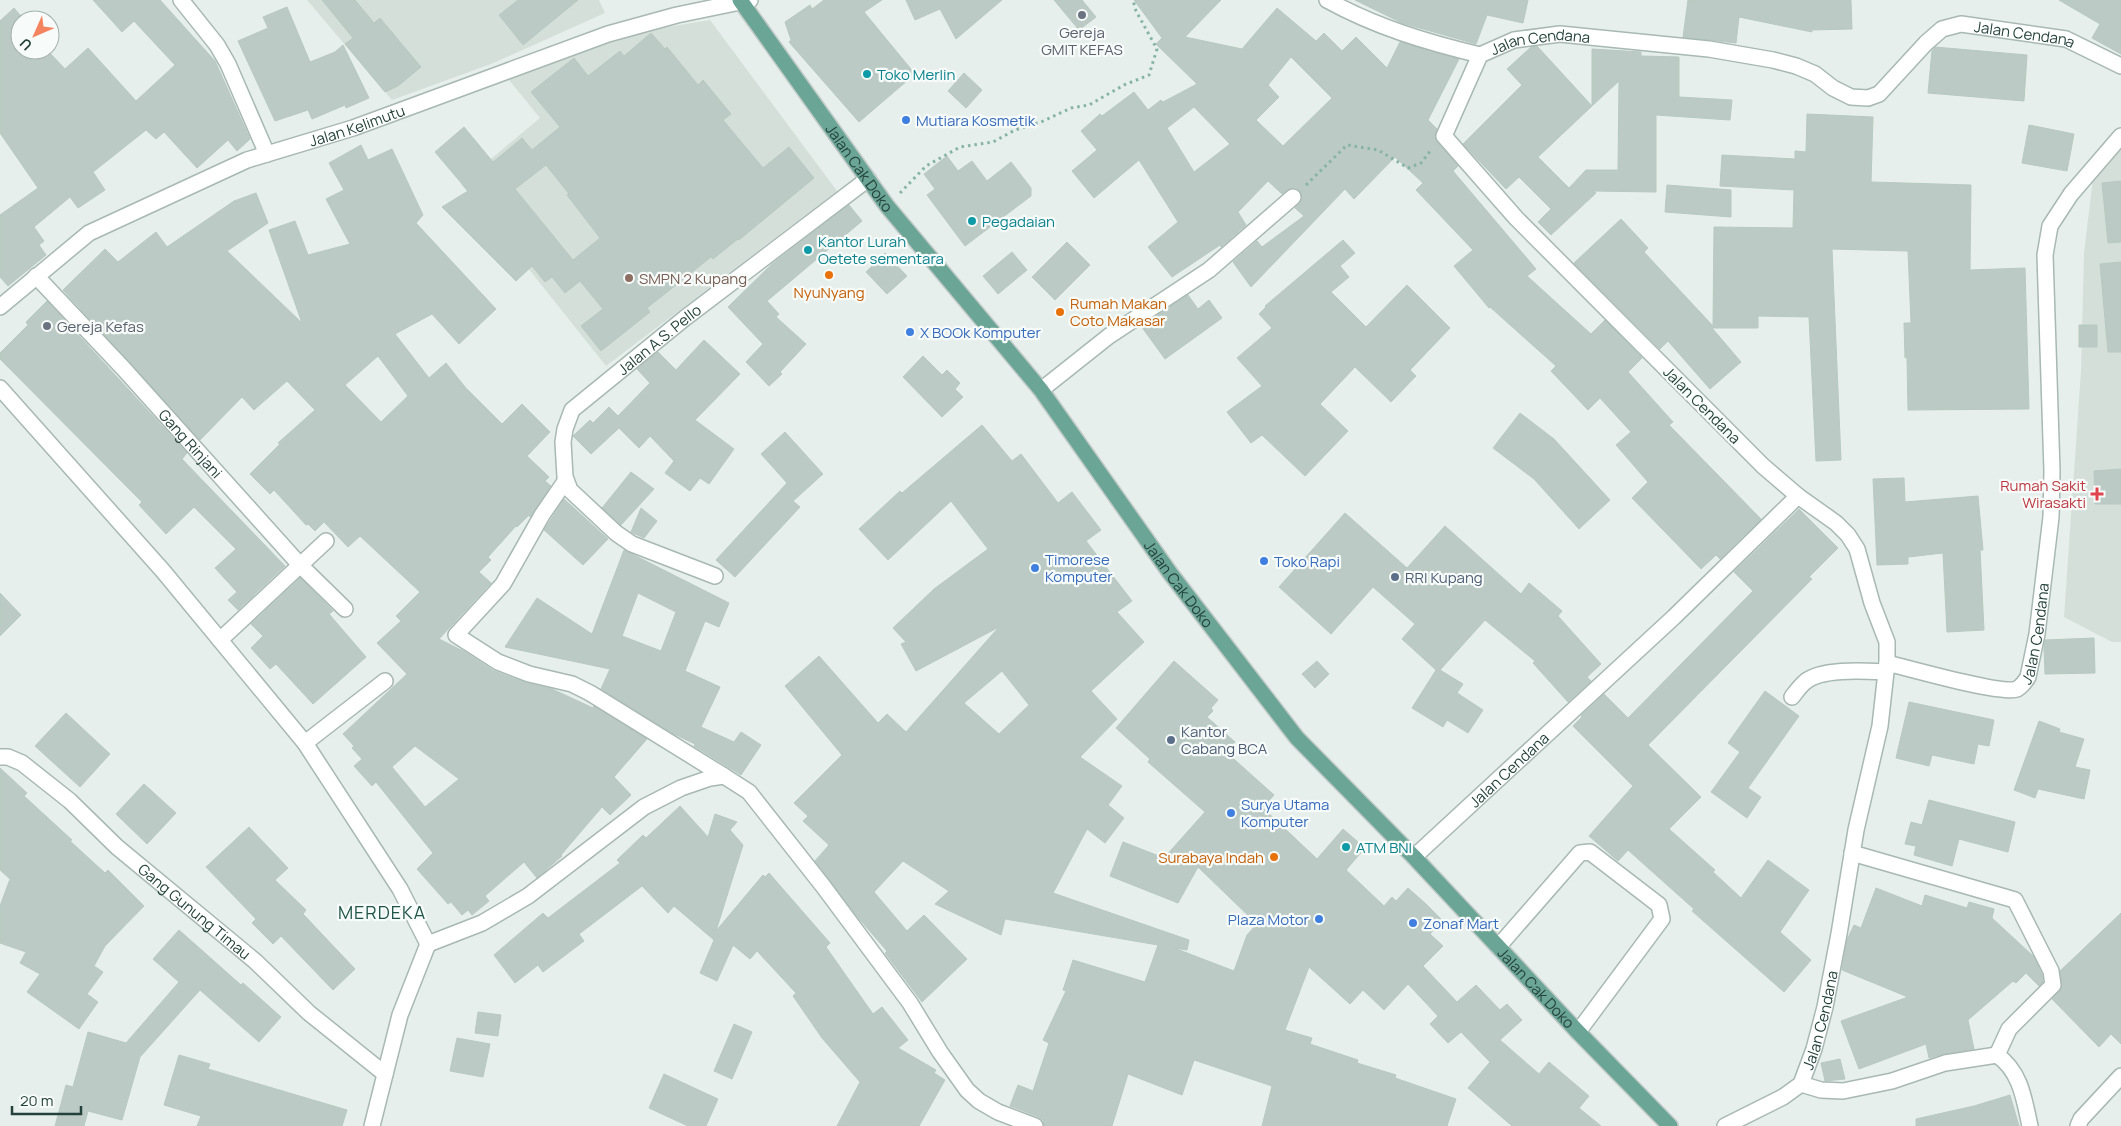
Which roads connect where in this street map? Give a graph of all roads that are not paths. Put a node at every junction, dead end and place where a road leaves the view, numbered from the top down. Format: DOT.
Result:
graph roads {
  1 [pos="181,0"];
  2 [pos="1327,0"];
  3 [pos="744,1"];
  4 [pos="1480,55"];
  5 [pos="2121,66"];
  6 [pos="2121,136"];
  7 [pos="267,154"];
  8 [pos="868,179"];
  9 [pos="1293,197"];
  10 [pos="36,276"];
  11 [pos="0,307"];
  12 [pos="0,388"];
  13 [pos="1041,390"];
  14 [pos="566,480"];
  15 [pos="1798,496"];
  16 [pos="326,540"];
  17 [pos="300,565"];
  18 [pos="715,576"];
  19 [pos="345,609"];
  20 [pos="220,640"];
  21 [pos="1886,667"];
  22 [pos="385,681"];
  23 [pos="1792,697"];
  24 [pos="305,743"];
  25 [pos="0,757"];
  26 [pos="724,776"];
  27 [pos="1852,853"];
  28 [pos="1414,857"];
  29 [pos="428,944"];
  30 [pos="1498,947"];
  31 [pos="1578,1032"];
  32 [pos="1997,1055"];
  33 [pos="385,1074"];
  34 [pos="2121,1076"];
  35 [pos="1801,1084"];
  36 [pos="372,1126"];
  37 [pos="1035,1126"];
  38 [pos="1670,1126"];
  39 [pos="1725,1126"];
  40 [pos="2030,1126"];
  41 [pos="2078,1126"];
  1 -- 7 [label="street"];
  2 -- 4 [label="street"];
  3 -- 7 [label="street, Jalan Kelimutu"];
  3 -- 8 [label="main road, Jalan Cak Doko"];
  4 -- 5 [label="street, Jalan Cendana"];
  4 -- 15 [label="street, Jalan Cendana"];
  6 -- 21 [label="street, Jalan Cendana"];
  7 -- 10 [label="street, Jalan Kelimutu"];
  8 -- 13 [label="main road, Jalan Cak Doko"];
  8 -- 14 [label="street, Jalan A.S. Pello"];
  9 -- 13 [label="street"];
  10 -- 11 [label="street, Jalan Kelimutu"];
  10 -- 17 [label="street, Gang Rinjani"];
  12 -- 20 [label="street"];
  13 -- 28 [label="main road, Jalan Cak Doko"];
  14 -- 18 [label="street"];
  14 -- 26 [label="street"];
  15 -- 21 [label="street, Jalan Cendana"];
  15 -- 28 [label="street, Jalan Cendana"];
  16 -- 17 [label="street"];
  17 -- 19 [label="street, Gang Rinjani"];
  17 -- 20 [label="street"];
  20 -- 24 [label="street"];
  21 -- 23 [label="street"];
  21 -- 27 [label="street, Jalan Cendana"];
  22 -- 24 [label="street"];
  24 -- 29 [label="street"];
  25 -- 33 [label="street, Gang Gunung Timau"];
  26 -- 29 [label="street"];
  26 -- 37 [label="street"];
  27 -- 32 [label="street"];
  27 -- 35 [label="street, Jalan Cendana"];
  28 -- 30 [label="main road, Jalan Cak Doko"];
  29 -- 33 [label="street"];
  30 -- 31 [label="main road, Jalan Cak Doko"];
  30 -- 31 [label="street"];
  31 -- 38 [label="main road, Jalan Cak Doko"];
  32 -- 35 [label="street"];
  32 -- 40 [label="street"];
  33 -- 36 [label="street"];
  34 -- 41 [label="street"];
  35 -- 39 [label="street, Jalan Cendana"];
}
